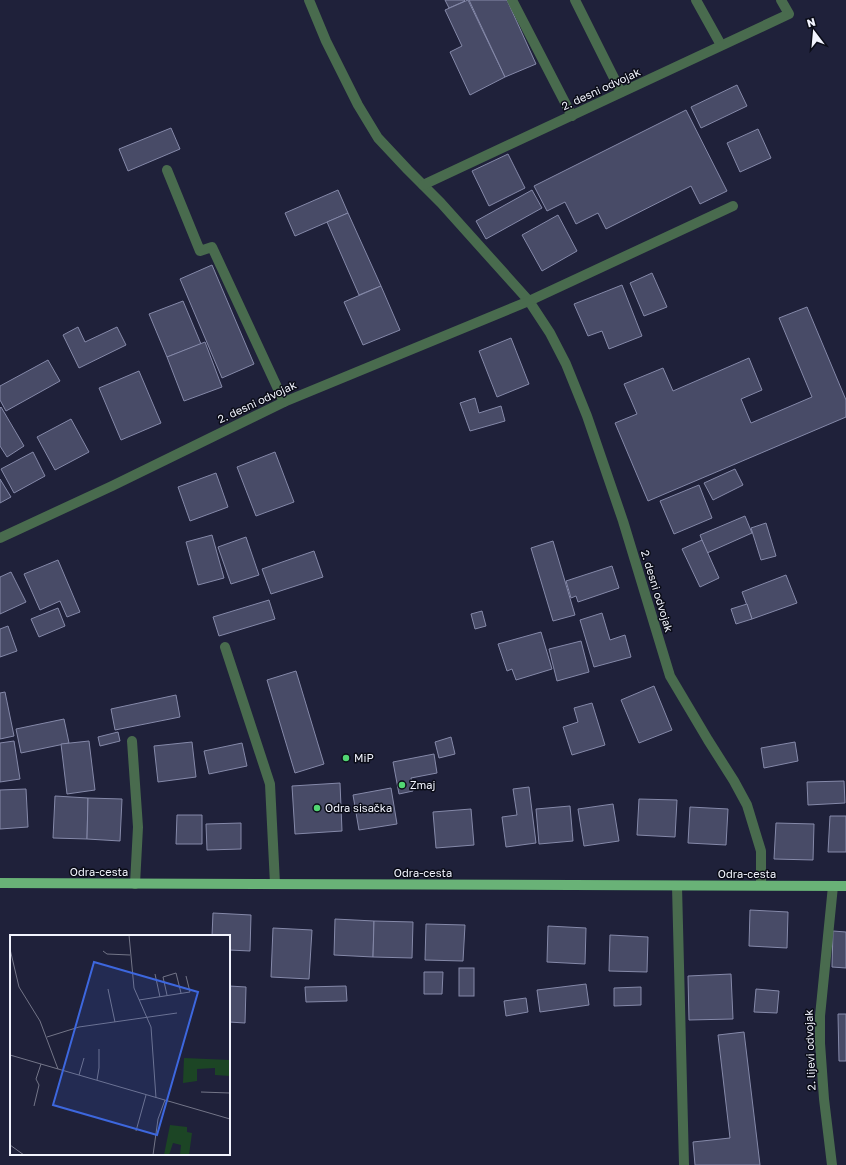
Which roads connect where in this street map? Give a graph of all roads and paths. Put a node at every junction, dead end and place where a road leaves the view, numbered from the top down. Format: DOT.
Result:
graph roads {
  1 [pos="309,0"];
  2 [pos="512,0"];
  3 [pos="575,0"];
  4 [pos="696,0"];
  5 [pos="781,0"];
  6 [pos="721,45"];
  7 [pos="621,92"];
  8 [pos="572,116"];
  9 [pos="167,170"];
  10 [pos="423,185"];
  11 [pos="733,206"];
  12 [pos="529,300"];
  13 [pos="284,402"];
  14 [pos="0,538"];
  15 [pos="225,647"];
  16 [pos="132,741"];
  17 [pos="0,883"];
  18 [pos="135,884"];
  19 [pos="275,884"];
  20 [pos="761,885"];
  21 [pos="677,886"];
  22 [pos="833,886"];
  23 [pos="846,886"];
  24 [pos="684,1165"];
  25 [pos="832,1165"];
  1 -- 10 [label="street, 2. desni odvojak"];
  2 -- 8 [label="street"];
  3 -- 7 [label="street"];
  4 -- 6 [label="street"];
  5 -- 6 [label="street, 2. desni odvojak"];
  6 -- 7 [label="street, 2. desni odvojak"];
  7 -- 8 [label="street, 2. desni odvojak"];
  8 -- 10 [label="street, 2. desni odvojak"];
  9 -- 13 [label="street"];
  10 -- 12 [label="street, 2. desni odvojak"];
  11 -- 12 [label="street"];
  12 -- 13 [label="street, 2. desni odvojak"];
  12 -- 20 [label="street, 2. desni odvojak"];
  13 -- 14 [label="street, 2. desni odvojak"];
  15 -- 19 [label="street"];
  16 -- 18 [label="street"];
  17 -- 18 [label="main road, Odra-cesta"];
  18 -- 19 [label="main road, Odra-cesta"];
  19 -- 21 [label="main road, Odra-cesta"];
  20 -- 21 [label="main road, Odra-cesta"];
  20 -- 22 [label="main road, Odra-cesta"];
  21 -- 24 [label="street"];
  22 -- 23 [label="main road, Odra-cesta"];
  22 -- 25 [label="street, 2. lijevi odvojak"];
}
